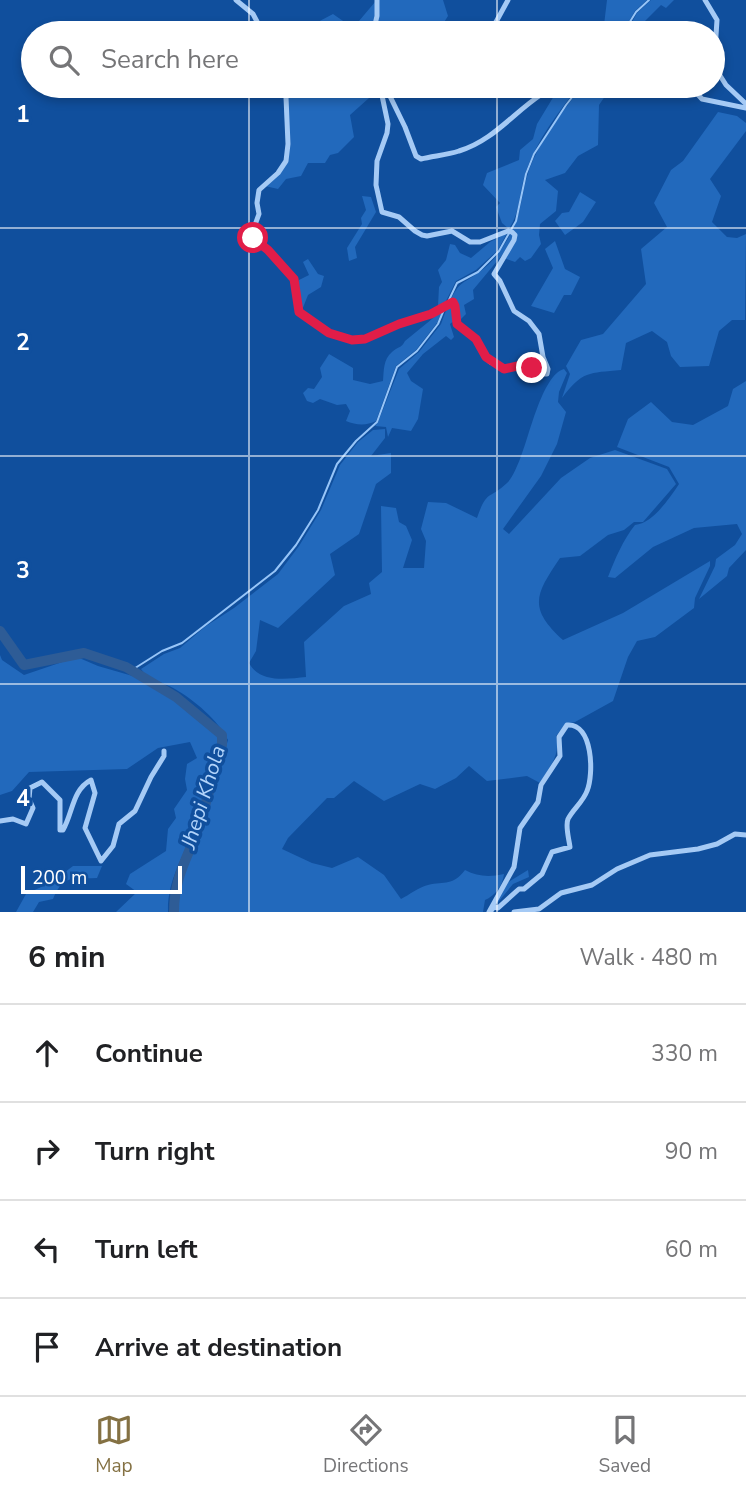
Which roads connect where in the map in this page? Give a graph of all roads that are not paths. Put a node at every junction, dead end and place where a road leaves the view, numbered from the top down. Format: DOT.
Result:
graph roads {
  1 [pos="236,0"];
  2 [pos="377,0"];
  3 [pos="508,0"];
  4 [pos="705,0"];
  5 [pos="257,21"];
  6 [pos="376,21"];
  7 [pos="497,21"];
  8 [pos="717,21"];
  9 [pos="725,84"];
  10 [pos="286,98"];
  11 [pos="384,98"];
  12 [pos="388,98"];
  13 [pos="537,98"];
  14 [pos="701,98"];
  15 [pos="746,106"];
  16 [pos="164,751"];
  17 [pos="0,821"];
  18 [pos="746,835"];
  19 [pos="490,912"];
  20 [pos="514,912"];
  1 -- 5 [label="street"];
  2 -- 6 [label="street"];
  3 -- 7 [label="street"];
  4 -- 8 [label="street"];
  9 -- 15 [label="street"];
  10 -- 11 [label="street"];
  12 -- 13 [label="street"];
  14 -- 15 [label="street"];
  16 -- 17 [label="street"];
  18 -- 20 [label="street"];
  19 -- 19 [label="street"];
}
